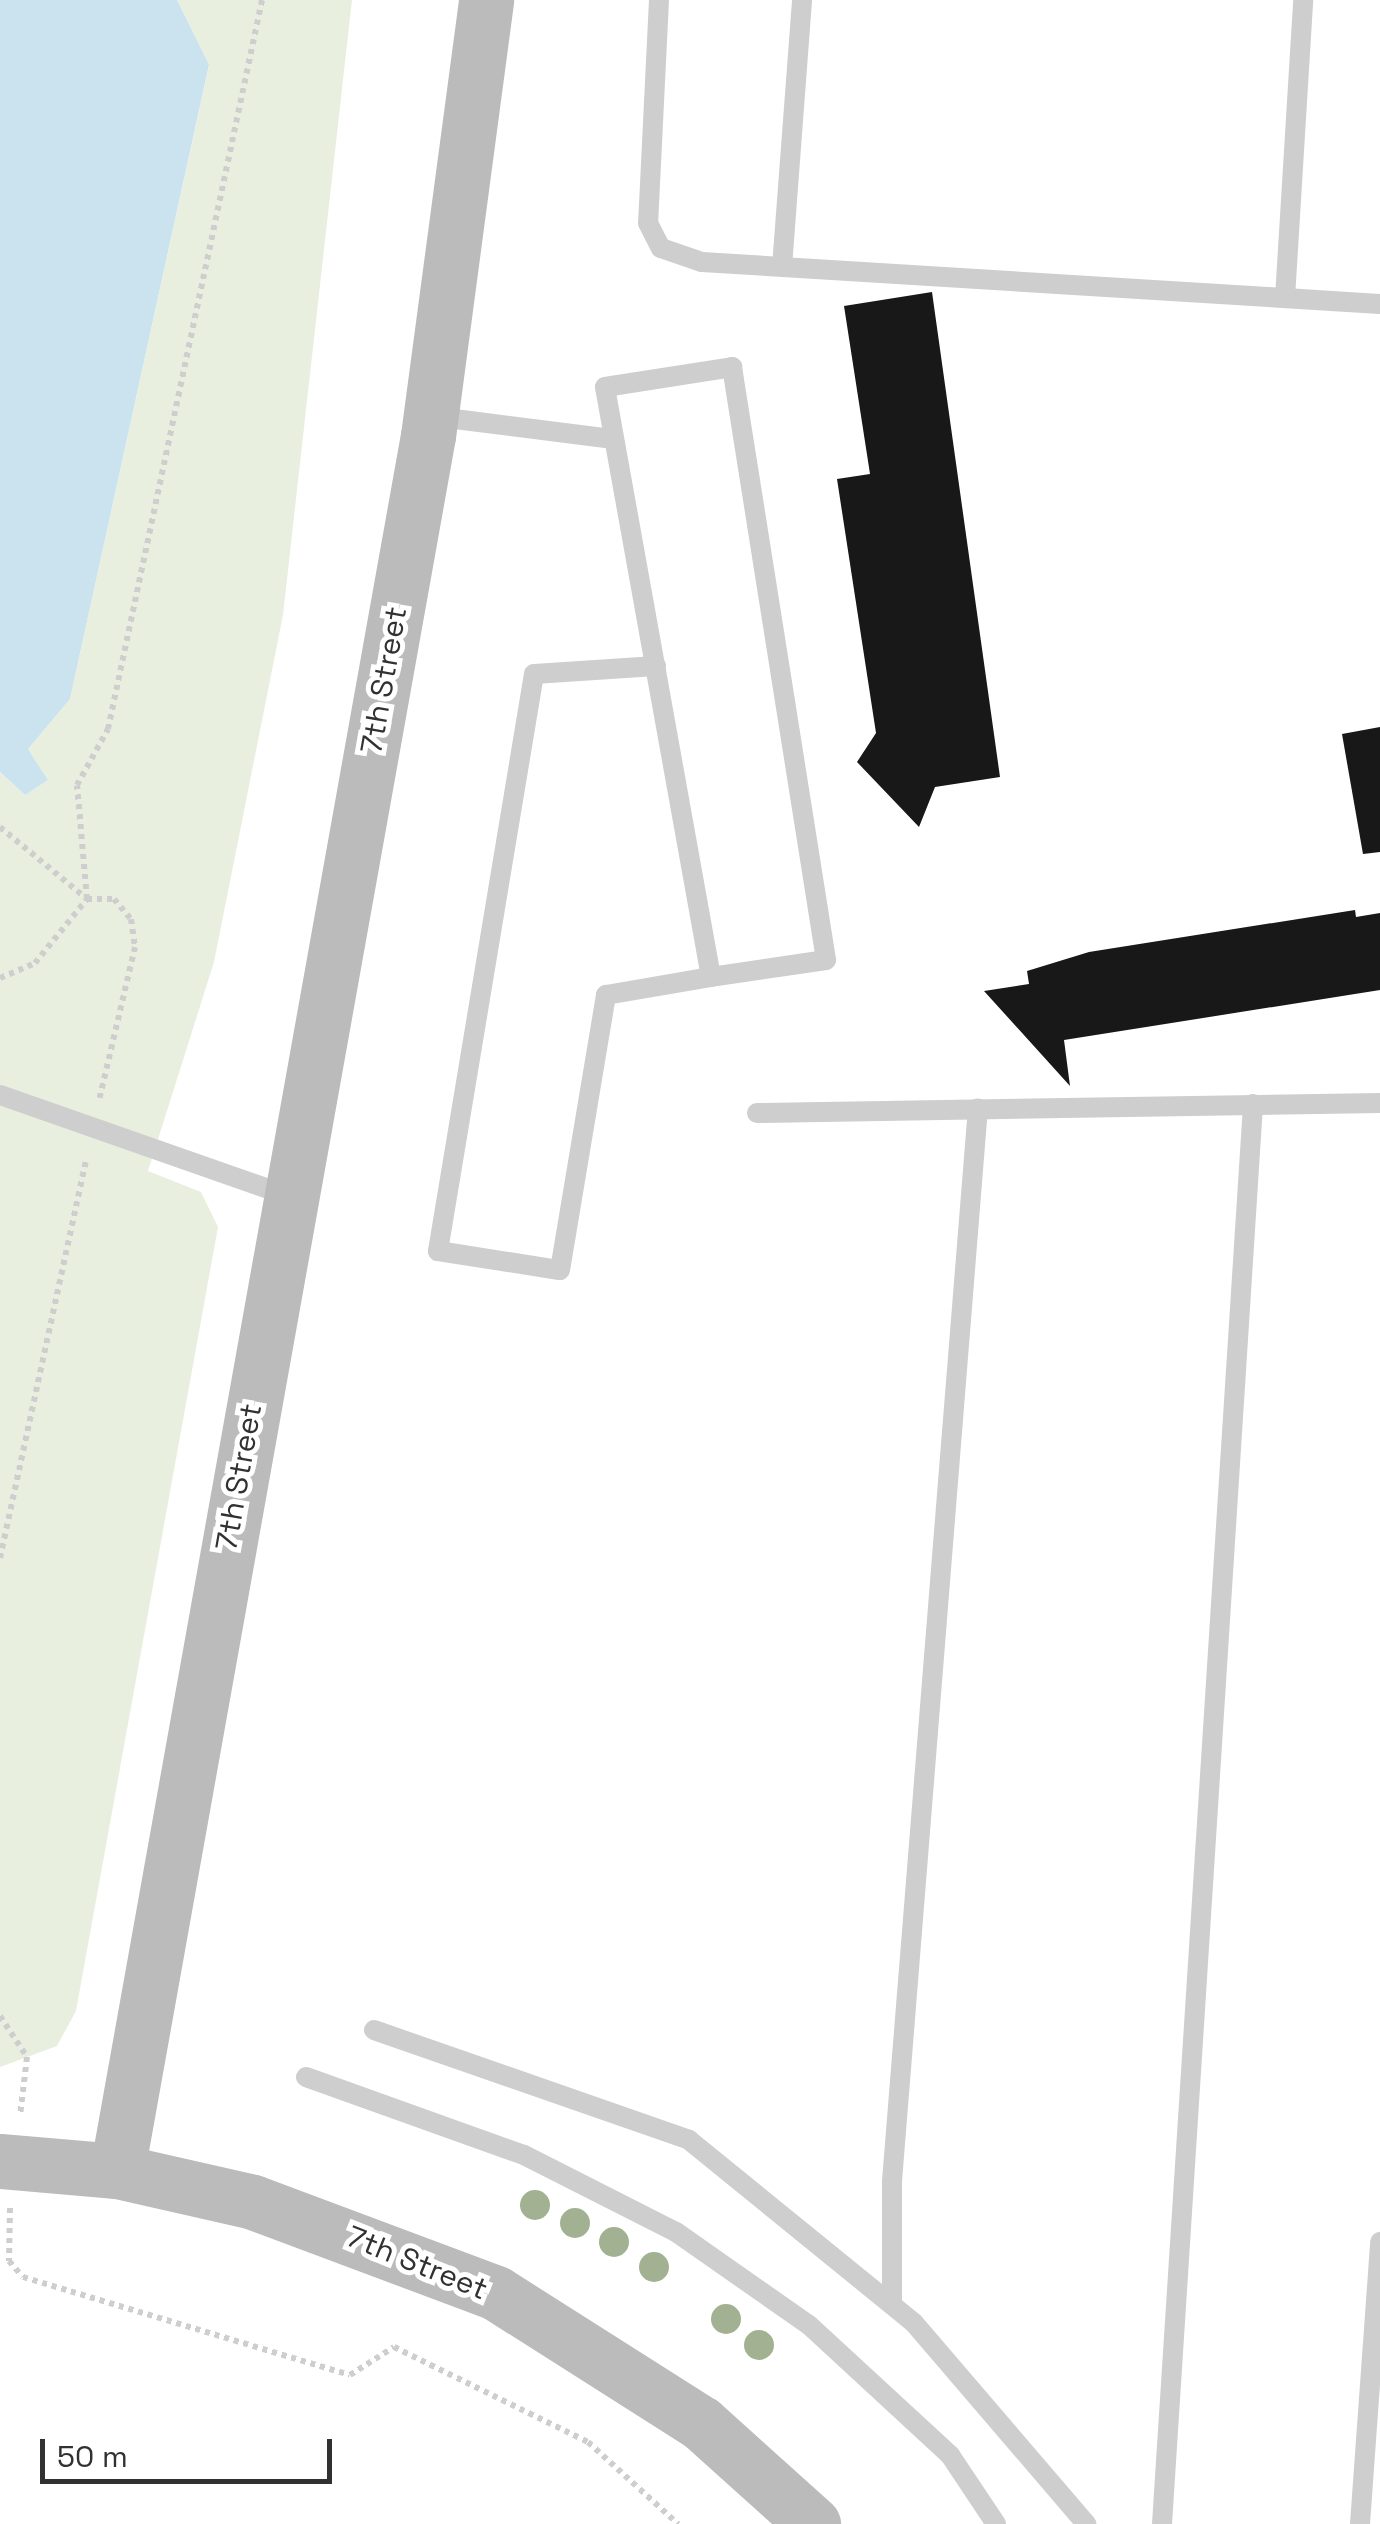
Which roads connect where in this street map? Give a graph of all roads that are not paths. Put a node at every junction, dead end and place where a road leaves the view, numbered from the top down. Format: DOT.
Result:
graph roads {
  1 [pos="486,0"];
  2 [pos="659,0"];
  3 [pos="802,0"];
  4 [pos="1303,0"];
  5 [pos="782,267"];
  6 [pos="1285,298"];
  7 [pos="1380,304"];
  8 [pos="431,416"];
  9 [pos="612,439"];
  10 [pos="656,666"];
  11 [pos="711,976"];
  12 [pos="0,1095"];
  13 [pos="1380,1103"];
  14 [pos="1253,1104"];
  15 [pos="978,1108"];
  16 [pos="757,1113"];
  17 [pos="288,1196"];
  18 [pos="374,2030"];
  19 [pos="306,2076"];
  20 [pos="0,2162"];
  21 [pos="117,2172"];
  22 [pos="1380,2242"];
  23 [pos="892,2304"];
  24 [pos="813,2524"];
  25 [pos="996,2524"];
  26 [pos="1086,2524"];
  27 [pos="1162,2524"];
  28 [pos="1360,2524"];
  1 -- 8 [label="street, 7th Street"];
  2 -- 5 [label="lane"];
  3 -- 5 [label="lane"];
  4 -- 6 [label="lane"];
  5 -- 6 [label="lane"];
  6 -- 7 [label="lane"];
  8 -- 9 [label="lane"];
  8 -- 17 [label="street, 7th Street"];
  9 -- 10 [label="lane"];
  9 -- 11 [label="lane"];
  10 -- 11 [label="lane"];
  10 -- 11 [label="lane"];
  12 -- 17 [label="lane"];
  13 -- 14 [label="lane"];
  14 -- 15 [label="lane"];
  14 -- 27 [label="lane"];
  15 -- 16 [label="lane"];
  15 -- 23 [label="lane"];
  17 -- 21 [label="street, 7th Street"];
  18 -- 23 [label="lane"];
  19 -- 25 [label="lane"];
  20 -- 21 [label="street"];
  21 -- 24 [label="street, 7th Street"];
  22 -- 28 [label="lane"];
  23 -- 26 [label="lane"];
}
